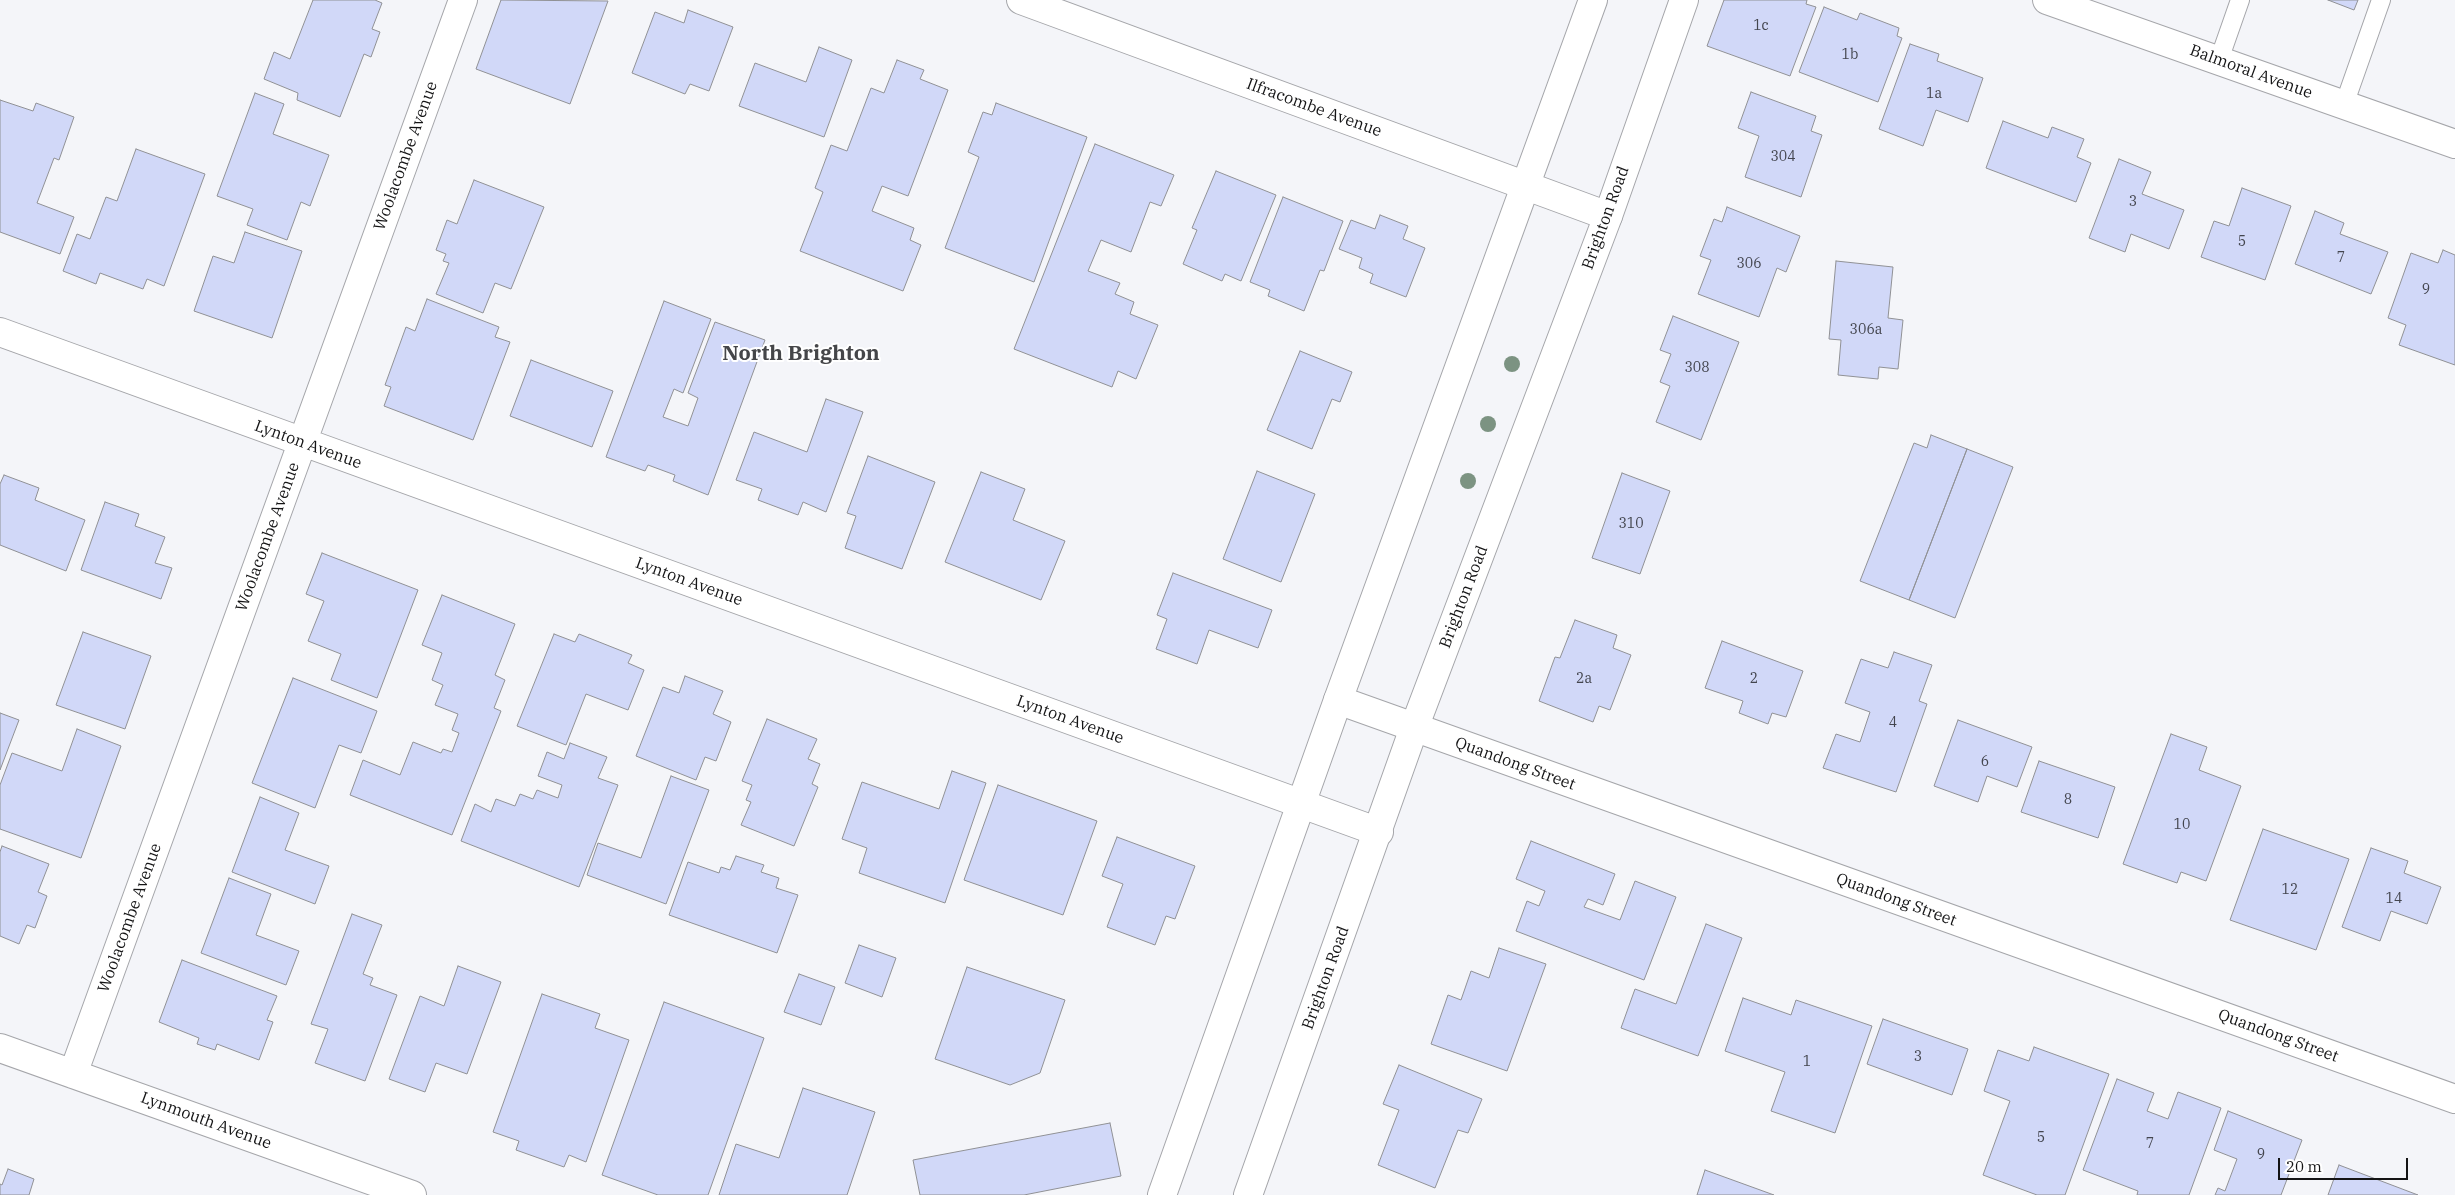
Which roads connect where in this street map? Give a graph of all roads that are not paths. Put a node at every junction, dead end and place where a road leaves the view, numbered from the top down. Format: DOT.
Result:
graph roads {
  1 [pos="463,0"];
  2 [pos="1021,0"];
  3 [pos="1592,0"];
  4 [pos="1684,0"];
  5 [pos="2047,0"];
  6 [pos="2240,0"];
  7 [pos="2381,0"];
  8 [pos="2219,60"];
  9 [pos="2344,105"];
  10 [pos="2455,144"];
  11 [pos="1526,187"];
  12 [pos="1608,216"];
  13 [pos="0,332"];
  14 [pos="302,443"];
  15 [pos="1338,700"];
  16 [pos="1414,728"];
  17 [pos="1301,803"];
  18 [pos="1379,832"];
  19 [pos="0,1048"];
  20 [pos="73,1074"];
  21 [pos="2455,1099"];
  22 [pos="412,1195"];
  23 [pos="1162,1195"];
  24 [pos="1248,1195"];
  1 -- 14 [label="street, Woolacombe Avenue"];
  2 -- 11 [label="street, Ilfracombe Avenue"];
  3 -- 11 [label="street"];
  4 -- 12 [label="street, Brighton Road"];
  5 -- 8 [label="street, Balmoral Avenue"];
  6 -- 8 [label="lane"];
  7 -- 9 [label="lane"];
  8 -- 9 [label="street, Balmoral Avenue"];
  9 -- 10 [label="street, Balmoral Avenue"];
  11 -- 12 [label="street, Ilfracombe Avenue"];
  11 -- 15 [label="street"];
  12 -- 16 [label="street, Brighton Road"];
  13 -- 14 [label="street, Lynton Avenue"];
  14 -- 17 [label="street, Lynton Avenue"];
  14 -- 20 [label="street, Woolacombe Avenue"];
  15 -- 16 [label="street, Quandong Street"];
  15 -- 17 [label="street"];
  16 -- 18 [label="street, Brighton Road"];
  16 -- 21 [label="street, Quandong Street"];
  17 -- 18 [label="street, Lynton Avenue"];
  17 -- 23 [label="street"];
  18 -- 24 [label="street, Brighton Road"];
  19 -- 20 [label="street, Lynmouth Avenue"];
  20 -- 22 [label="street, Lynmouth Avenue"];
}
